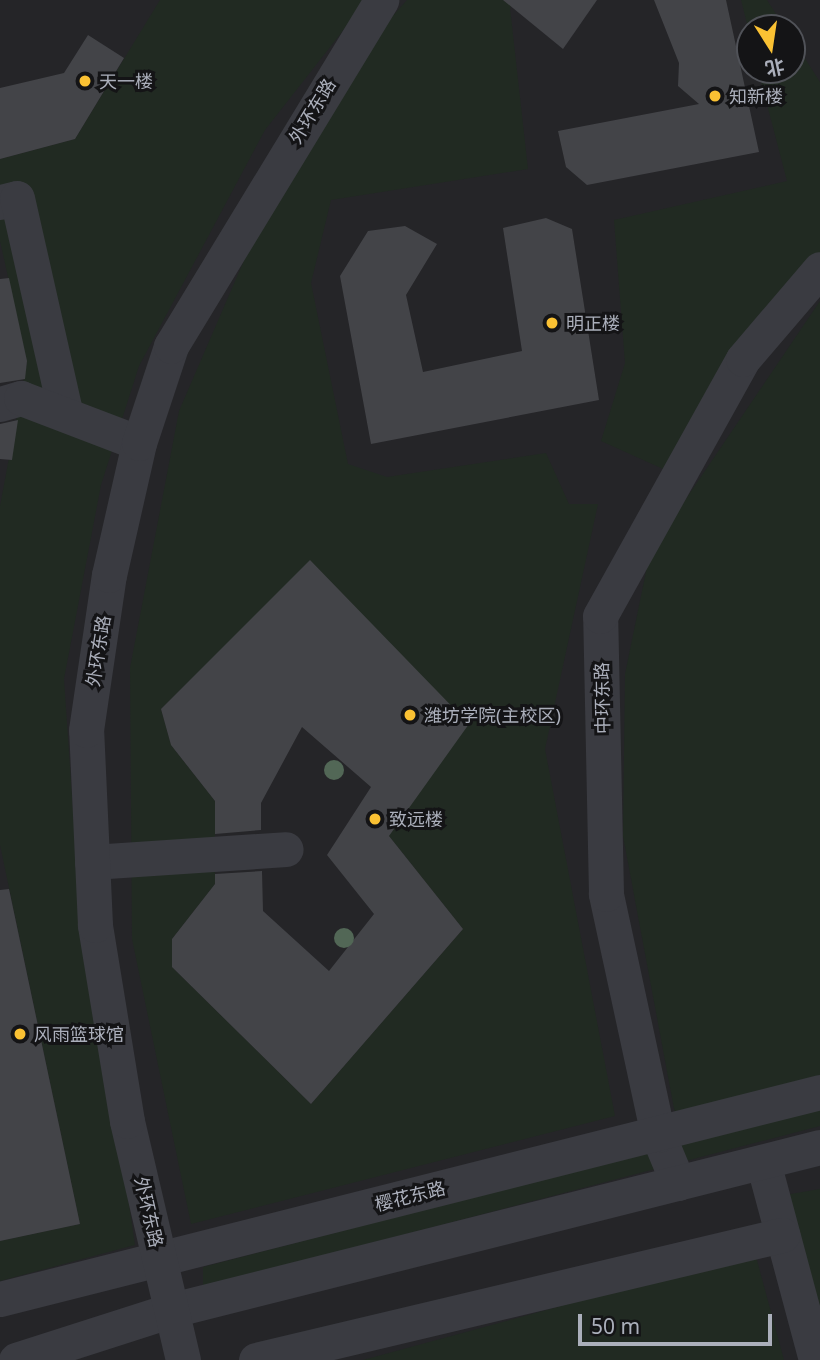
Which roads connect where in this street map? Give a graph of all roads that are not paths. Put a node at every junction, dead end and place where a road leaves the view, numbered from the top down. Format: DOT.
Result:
graph roads {
  1 [pos="381,0"];
  2 [pos="0,202"];
  3 [pos="820,268"];
  4 [pos="0,404"];
  5 [pos="65,411"];
  6 [pos="139,443"];
  7 [pos="286,849"];
  8 [pos="92,862"];
  9 [pos="820,1092"];
  10 [pos="658,1135"];
  11 [pos="820,1147"];
  12 [pos="763,1162"];
  13 [pos="678,1183"];
  14 [pos="782,1235"];
  15 [pos="159,1257"];
  16 [pos="0,1299"];
  17 [pos="172,1310"];
  18 [pos="16,1360"];
  19 [pos="183,1360"];
  20 [pos="256,1360"];
  21 [pos="816,1360"];
  1 -- 6 [label="street, 外环东路"];
  2 -- 5 [label="street"];
  3 -- 10 [label="street, 中环东路"];
  4 -- 5 [label="street"];
  5 -- 6 [label="street"];
  6 -- 8 [label="street, 外环东路"];
  7 -- 8 [label="street"];
  8 -- 15 [label="street, 外环东路"];
  9 -- 10 [label="street, 樱花东路"];
  10 -- 13 [label="street, 中环东路"];
  10 -- 15 [label="street, 樱花东路"];
  11 -- 12 [label="street"];
  12 -- 13 [label="street"];
  12 -- 14 [label="street"];
  13 -- 17 [label="street"];
  14 -- 20 [label="street"];
  14 -- 21 [label="street"];
  15 -- 16 [label="street, 樱花东路"];
  15 -- 17 [label="street, 外环东路"];
  17 -- 18 [label="street"];
  17 -- 19 [label="street, 外环东路"];
}
